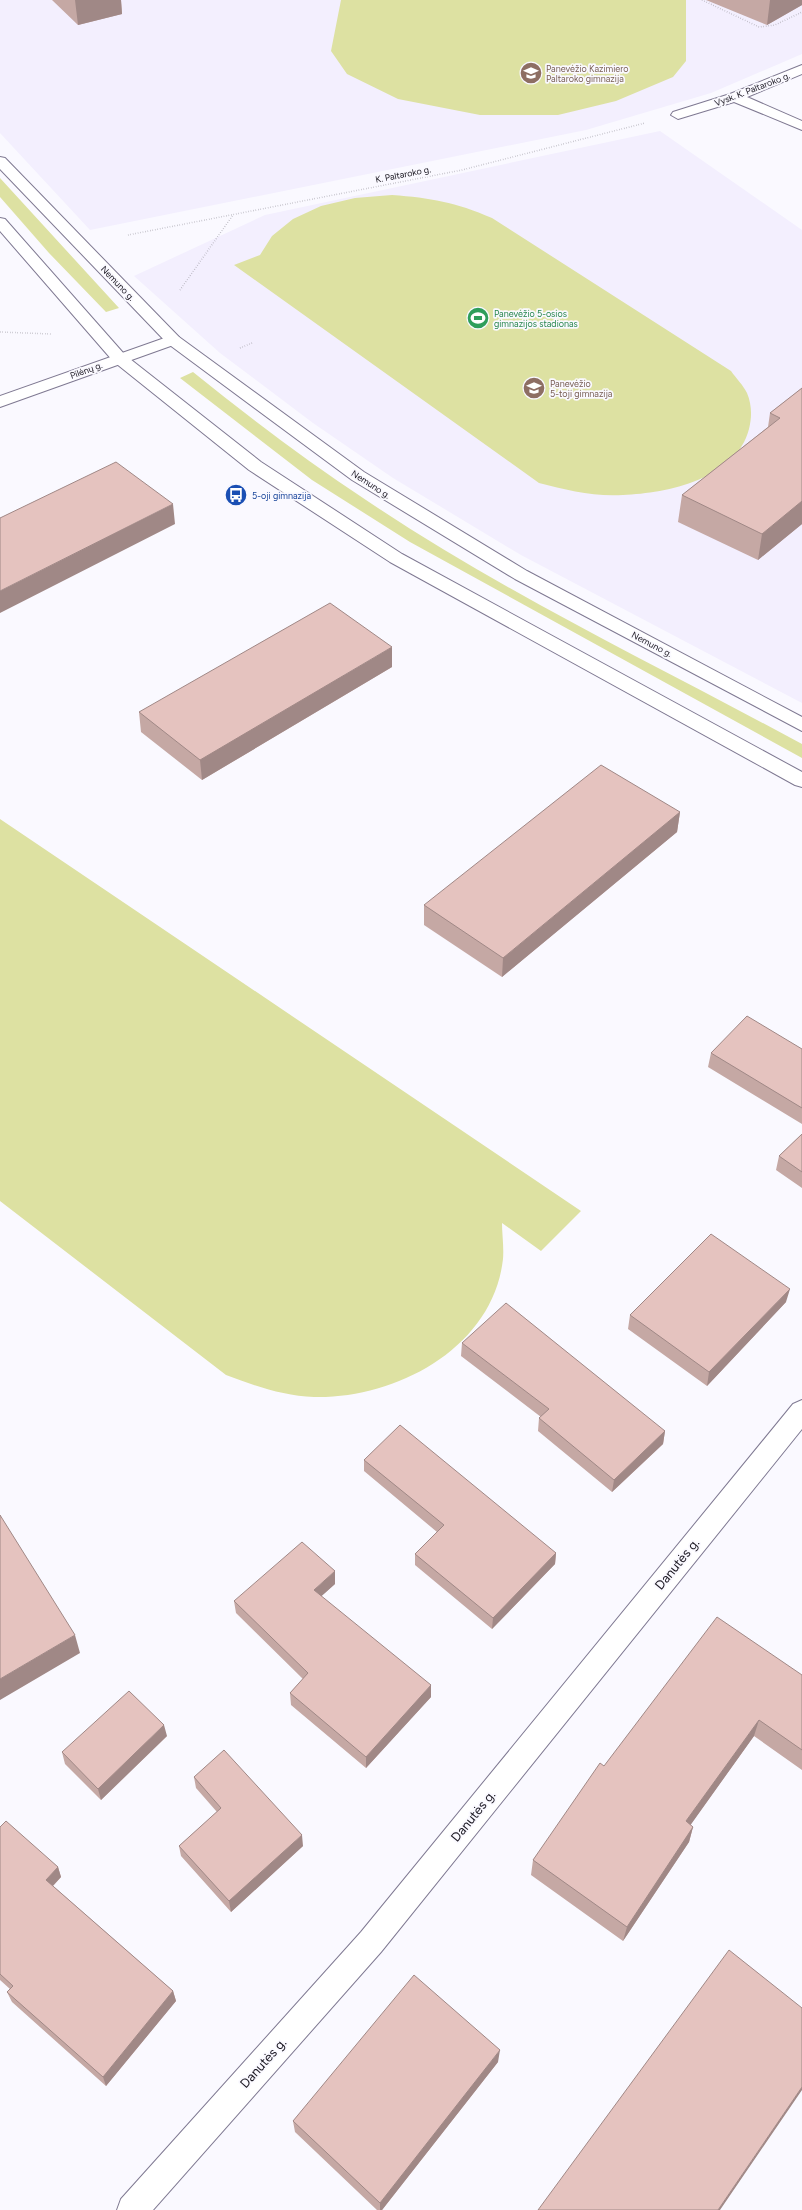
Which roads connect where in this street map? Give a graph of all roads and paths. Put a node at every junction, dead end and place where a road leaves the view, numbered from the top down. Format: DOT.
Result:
graph roads {
  1 [pos="702,0"];
  2 [pos="802,12"];
  3 [pos="802,69"];
  4 [pos="735,97"];
  5 [pos="678,115"];
  6 [pos="802,126"];
  7 [pos="0,161"];
  8 [pos="234,215"];
  9 [pos="0,222"];
  10 [pos="128,235"];
  11 [pos="180,290"];
  12 [pos="0,332"];
  13 [pos="51,334"];
  14 [pos="173,340"];
  15 [pos="119,358"];
  16 [pos="0,402"];
  17 [pos="802,725"];
  18 [pos="802,780"];
  19 [pos="802,1411"];
  20 [pos="132,2210"];
  1 -- 2 [label="path"];
  3 -- 4 [label="main road, Vysk. K. Paltaroko g."];
  4 -- 5 [label="main road, Vysk. K. Paltaroko g."];
  4 -- 6 [label="main road"];
  5 -- 8 [label="path, K. Paltaroko g."];
  7 -- 14 [label="main road, Nemuno g."];
  8 -- 10 [label="path, K. Paltaroko g."];
  8 -- 11 [label="path"];
  9 -- 15 [label="main road"];
  12 -- 13 [label="path"];
  14 -- 15 [label="main road, Pilėnų g."];
  14 -- 17 [label="main road, Nemuno g."];
  15 -- 16 [label="main road, Pilėnų g."];
  15 -- 18 [label="main road"];
  19 -- 20 [label="main road, Danutės g."];
}
